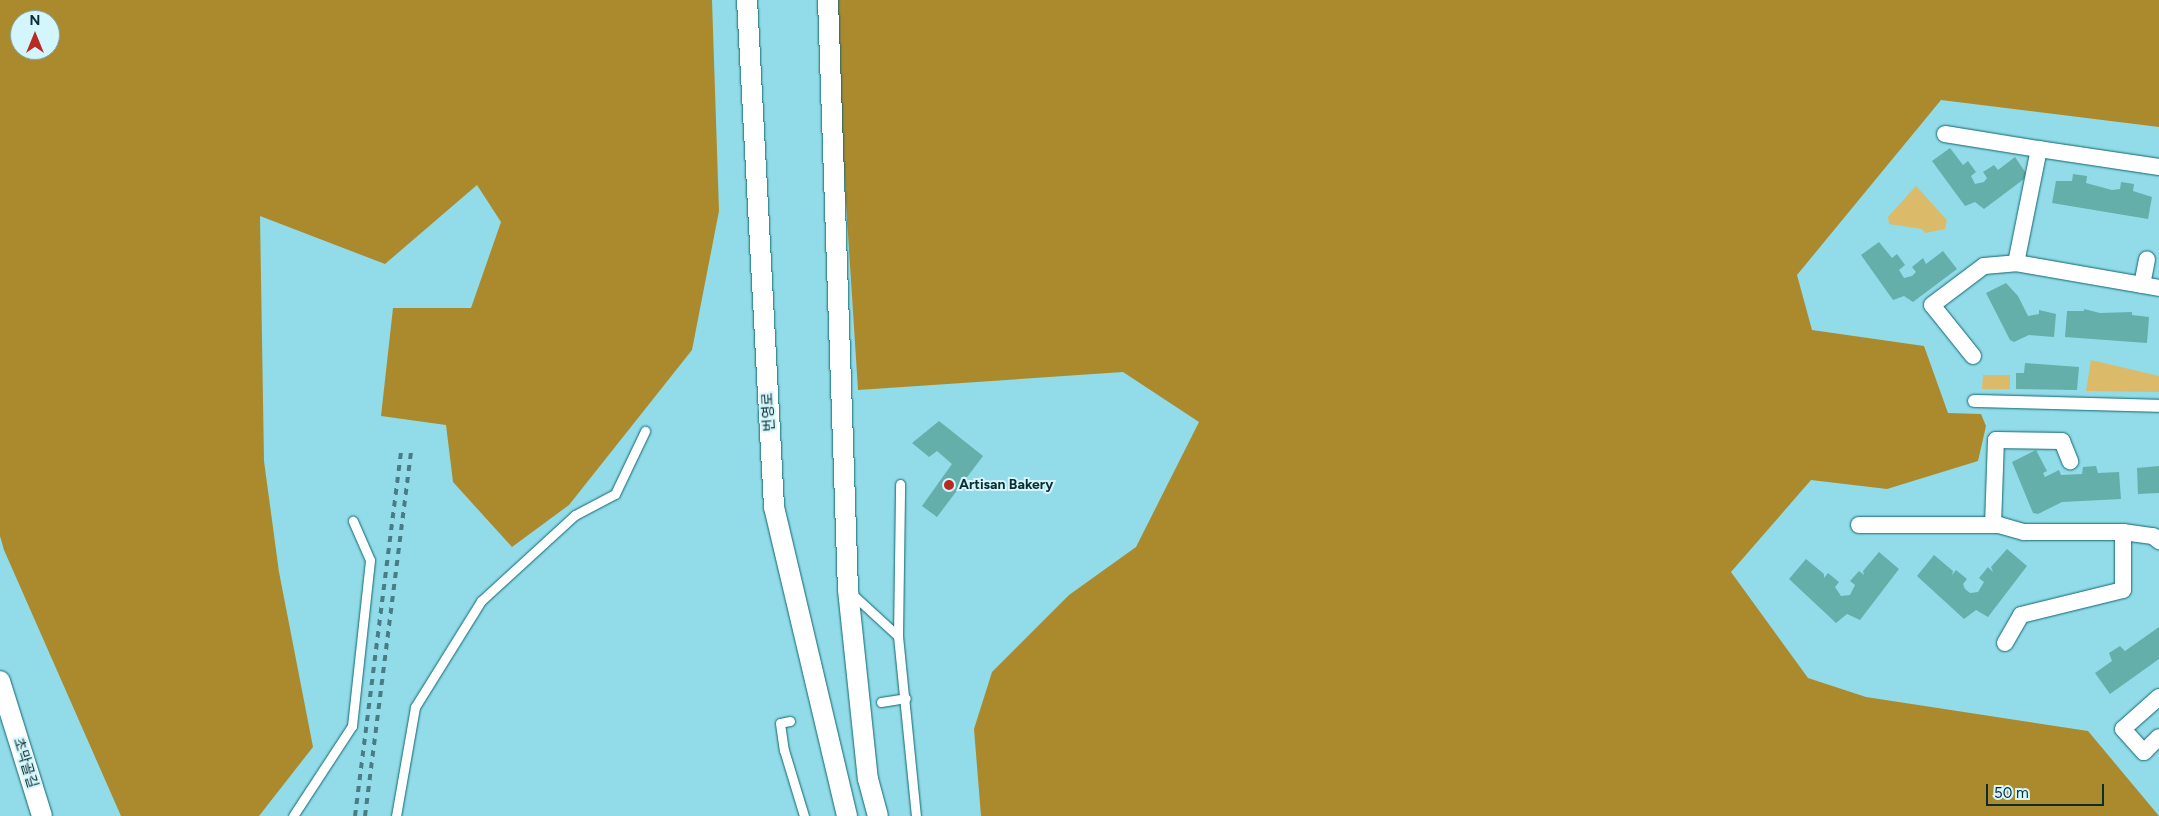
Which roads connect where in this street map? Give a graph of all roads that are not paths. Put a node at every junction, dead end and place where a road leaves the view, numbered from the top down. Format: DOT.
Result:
graph roads {
  1 [pos="747,0"];
  2 [pos="828,0"];
  3 [pos="1945,134"];
  4 [pos="2039,149"];
  5 [pos="2159,167"];
  6 [pos="2147,259"];
  7 [pos="2016,263"];
  8 [pos="2142,285"];
  9 [pos="2159,288"];
  10 [pos="1973,356"];
  11 [pos="1974,401"];
  12 [pos="2159,406"];
  13 [pos="645,431"];
  14 [pos="2070,461"];
  15 [pos="900,484"];
  16 [pos="353,520"];
  17 [pos="1859,525"];
  18 [pos="1993,525"];
  19 [pos="2123,532"];
  20 [pos="2159,541"];
  21 [pos="848,590"];
  22 [pos="898,636"];
  23 [pos="2005,643"];
  24 [pos="0,681"];
  25 [pos="2159,697"];
  26 [pos="906,698"];
  27 [pos="881,702"];
  28 [pos="790,721"];
  29 [pos="2159,738"];
  30 [pos="42,816"];
  31 [pos="293,816"];
  32 [pos="396,816"];
  33 [pos="804,816"];
  34 [pos="847,816"];
  35 [pos="878,816"];
  36 [pos="916,816"];
  1 -- 34 [label="street, 번영로"];
  2 -- 21 [label="street"];
  3 -- 4 [label="street"];
  4 -- 5 [label="street"];
  4 -- 7 [label="street"];
  6 -- 8 [label="street"];
  7 -- 8 [label="street"];
  7 -- 10 [label="street"];
  8 -- 9 [label="street"];
  11 -- 12 [label="street"];
  13 -- 32 [label="lane"];
  14 -- 18 [label="street"];
  15 -- 22 [label="lane"];
  16 -- 31 [label="lane"];
  17 -- 18 [label="street"];
  18 -- 19 [label="street"];
  19 -- 20 [label="street"];
  19 -- 23 [label="street"];
  21 -- 22 [label="lane"];
  21 -- 35 [label="street"];
  22 -- 26 [label="lane"];
  24 -- 30 [label="street, 초막골길"];
  25 -- 29 [label="street"];
  26 -- 27 [label="lane"];
  26 -- 36 [label="lane"];
  28 -- 33 [label="lane"];
}
